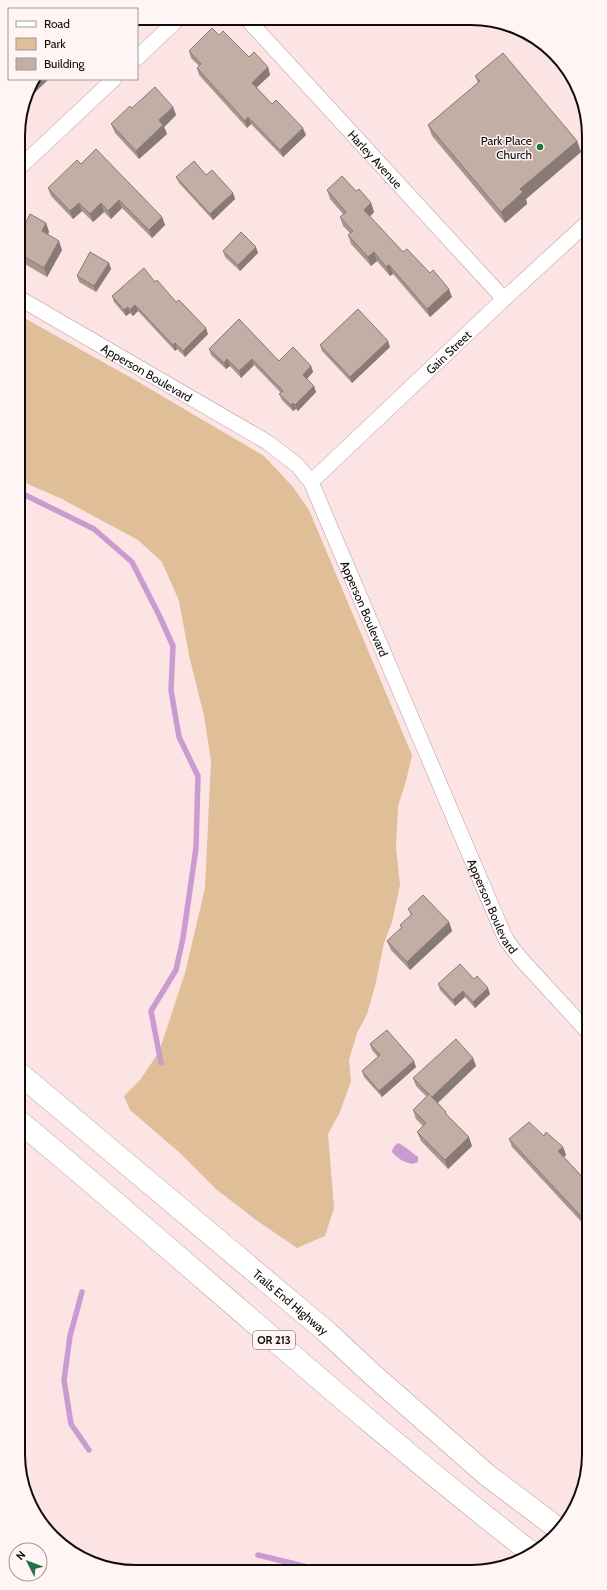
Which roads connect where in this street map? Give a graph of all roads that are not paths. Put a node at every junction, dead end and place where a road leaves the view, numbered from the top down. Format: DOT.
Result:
graph roads {
  1 [pos="172,25"];
  2 [pos="253,25"];
  3 [pos="138,57"];
  4 [pos="113,80"];
  5 [pos="25,163"];
  6 [pos="582,228"];
  7 [pos="504,299"];
  8 [pos="25,302"];
  9 [pos="311,482"];
  10 [pos="582,1025"];
  11 [pos="25,1078"];
  12 [pos="25,1126"];
  13 [pos="555,1526"];
  14 [pos="527,1549"];
  1 -- 3 [label="street"];
  2 -- 7 [label="street, Harley Avenue"];
  4 -- 5 [label="street"];
  6 -- 7 [label="street, Gain Street"];
  7 -- 9 [label="street, Gain Street"];
  8 -- 9 [label="street, Apperson Boulevard"];
  9 -- 10 [label="street, Apperson Boulevard"];
  11 -- 13 [label="highway, Trails End Highway"];
  12 -- 14 [label="highway, OR 213"];
}
